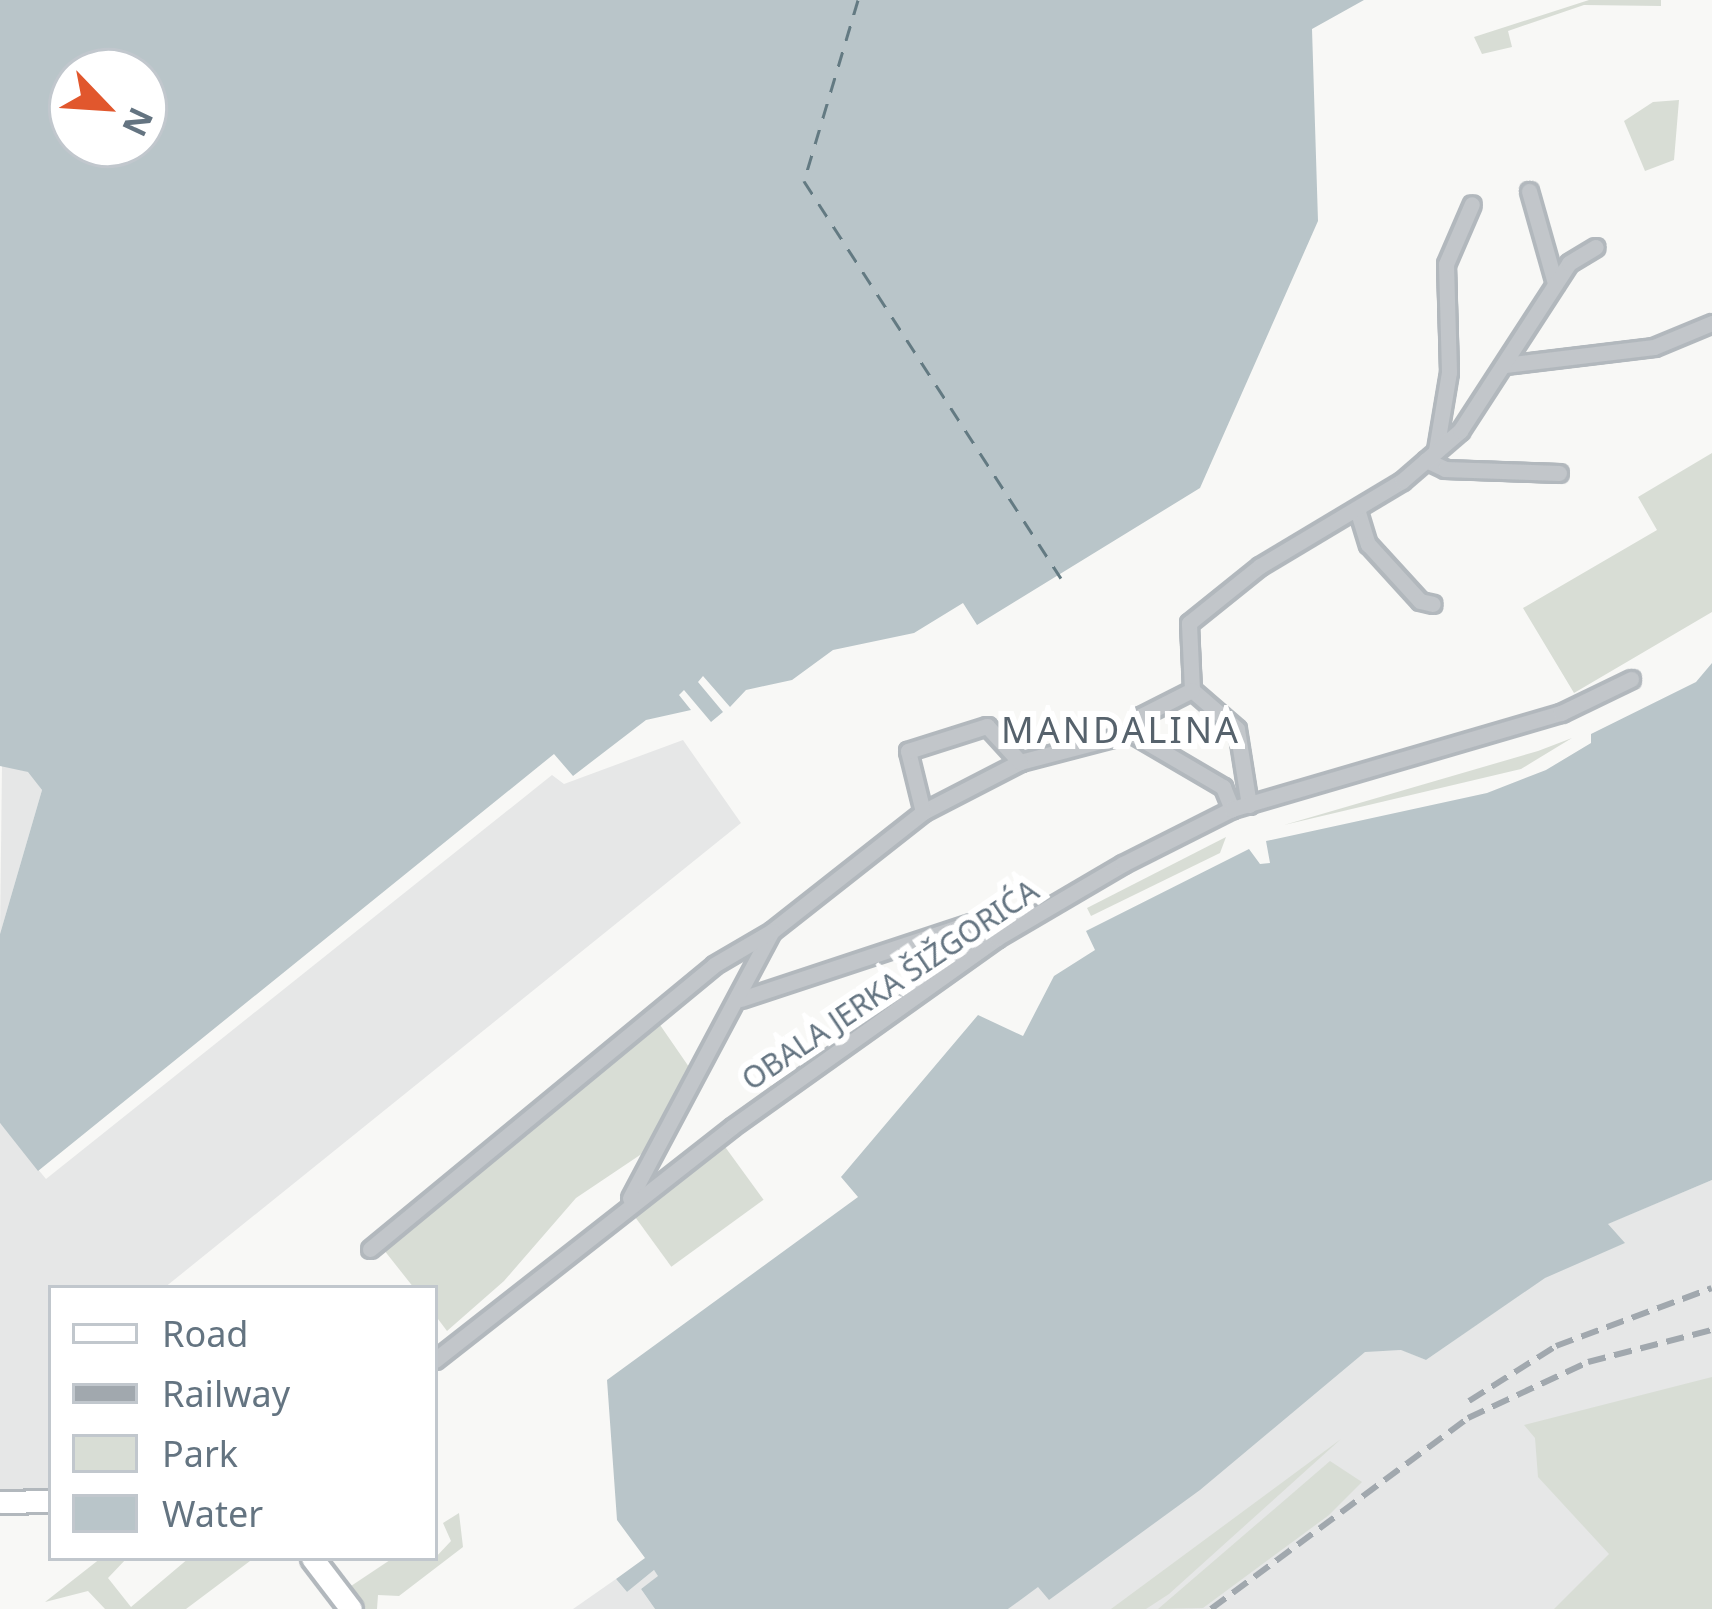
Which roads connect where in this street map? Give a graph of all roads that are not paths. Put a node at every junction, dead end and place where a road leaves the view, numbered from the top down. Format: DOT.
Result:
graph roads {
  1 [pos="1529,191"];
  2 [pos="1472,204"];
  3 [pos="1596,247"];
  4 [pos="1555,283"];
  5 [pos="1712,323"];
  6 [pos="1505,365"];
  7 [pos="1431,455"];
  8 [pos="1559,473"];
  9 [pos="1357,509"];
  10 [pos="1433,604"];
  11 [pos="1631,679"];
  12 [pos="1192,690"];
  13 [pos="1131,733"];
  14 [pos="1020,762"];
  15 [pos="1249,805"];
  16 [pos="1232,808"];
  17 [pos="923,812"];
  18 [pos="772,931"];
  19 [pos="997,938"];
  20 [pos="741,999"];
  21 [pos="626,1205"];
  22 [pos="370,1249"];
  23 [pos="438,1358"];
  24 [pos="48,1501"];
  25 [pos="0,1502"];
  26 [pos="314,1561"];
  27 [pos="351,1609"];
  1 -- 4 [label="street"];
  2 -- 7 [label="street"];
  3 -- 4 [label="street"];
  4 -- 6 [label="street"];
  5 -- 6 [label="street"];
  6 -- 7 [label="street"];
  7 -- 8 [label="street"];
  7 -- 9 [label="street"];
  9 -- 10 [label="street"];
  9 -- 12 [label="street"];
  11 -- 15 [label="street, OBALA JERKA ŠIŽGORIĆA"];
  12 -- 13 [label="street"];
  12 -- 15 [label="street"];
  13 -- 14 [label="street"];
  13 -- 16 [label="street"];
  14 -- 17 [label="street"];
  14 -- 17 [label="street"];
  15 -- 16 [label="street, OBALA JERKA ŠIŽGORIĆA"];
  16 -- 19 [label="street, OBALA JERKA ŠIŽGORIĆA"];
  17 -- 18 [label="street"];
  18 -- 20 [label="street"];
  18 -- 22 [label="street"];
  19 -- 20 [label="street"];
  19 -- 21 [label="street, OBALA JERKA ŠIŽGORIĆA"];
  20 -- 21 [label="street"];
  21 -- 23 [label="street, OBALA JERKA ŠIŽGORIĆA"];
  24 -- 25 [label="street"];
  26 -- 27 [label="street"];
}
